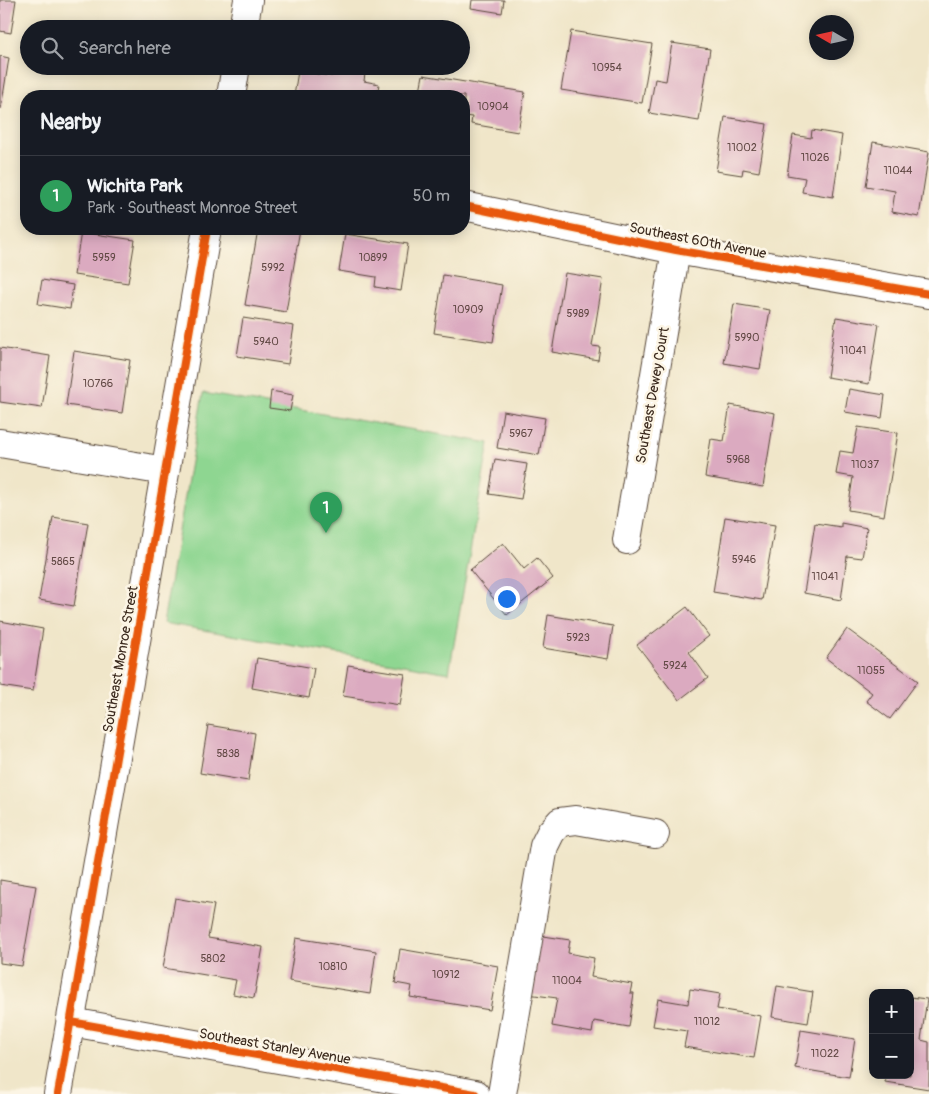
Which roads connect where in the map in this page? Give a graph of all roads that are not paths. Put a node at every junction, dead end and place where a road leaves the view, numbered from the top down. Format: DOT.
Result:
graph roads {
  1 [pos="248,0"];
  2 [pos="245,20"];
  3 [pos="234,75"];
  4 [pos="232,90"];
  5 [pos="470,207"];
  6 [pos="206,235"];
  7 [pos="676,250"];
  8 [pos="929,294"];
  9 [pos="0,443"];
  10 [pos="166,471"];
  11 [pos="627,540"];
  12 [pos="656,834"];
  13 [pos="71,1022"];
  14 [pos="58,1094"];
  15 [pos="475,1094"];
  16 [pos="502,1094"];
  1 -- 2 [label="street"];
  3 -- 4 [label="street"];
  5 -- 7 [label="street, Southeast 60th Avenue"];
  6 -- 10 [label="street, Southeast Monroe Street"];
  7 -- 8 [label="street, Southeast 60th Avenue"];
  7 -- 11 [label="street, Southeast Dewey Court"];
  9 -- 10 [label="street"];
  10 -- 13 [label="street, Southeast Monroe Street"];
  12 -- 16 [label="street"];
  13 -- 14 [label="street, Southeast Monroe Street"];
  13 -- 15 [label="street, Southeast Stanley Avenue"];
}
